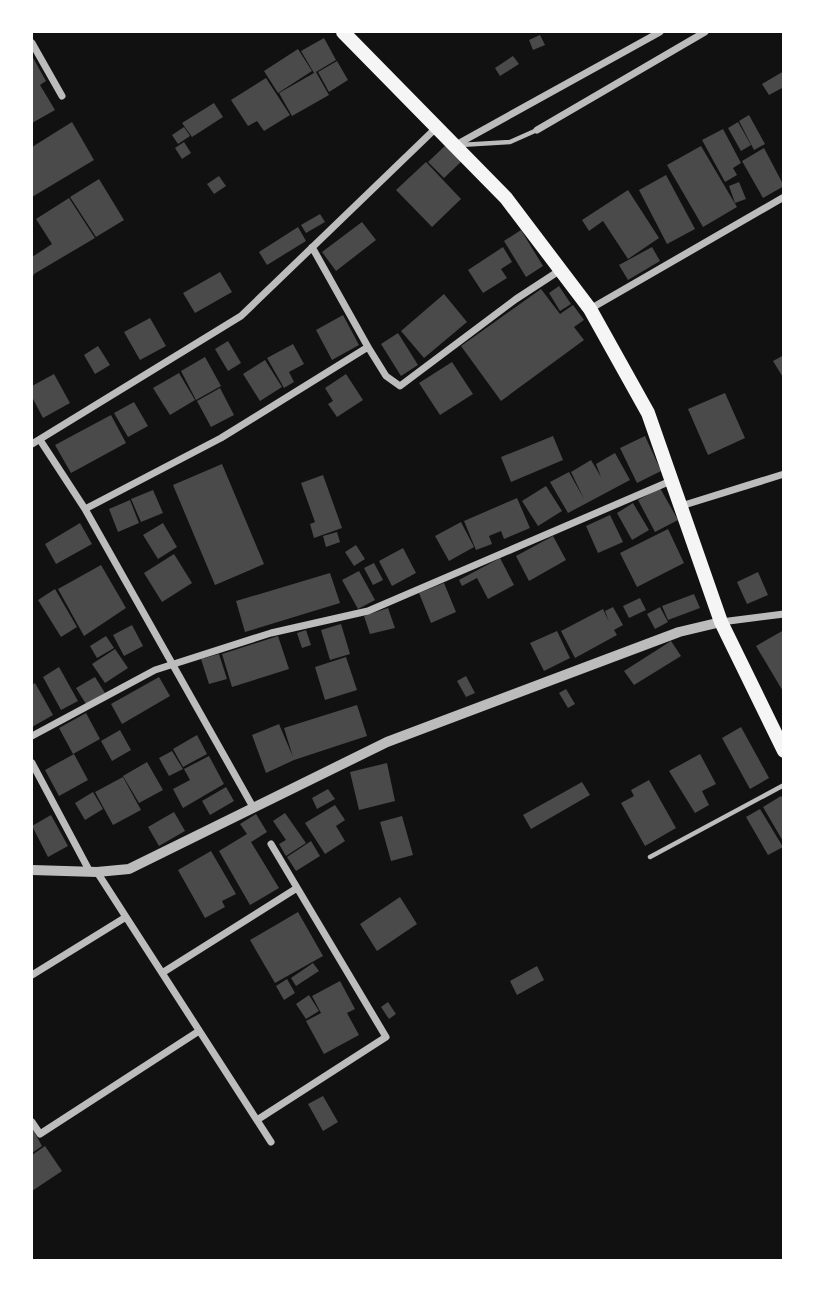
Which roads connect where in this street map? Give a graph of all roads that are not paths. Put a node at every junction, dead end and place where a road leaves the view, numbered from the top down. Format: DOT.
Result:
graph roads {
  1 [pos="343,32"];
  2 [pos="660,32"];
  3 [pos="705,32"];
  4 [pos="32,43"];
  5 [pos="62,96"];
  6 [pos="437,127"];
  7 [pos="537,130"];
  8 [pos="454,146"];
  9 [pos="783,197"];
  10 [pos="312,247"];
  11 [pos="562,269"];
  12 [pos="590,309"];
  13 [pos="368,347"];
  14 [pos="40,440"];
  15 [pos="32,444"];
  16 [pos="783,474"];
  17 [pos="674,480"];
  18 [pos="681,506"];
  19 [pos="85,509"];
  20 [pos="783,614"];
  21 [pos="721,622"];
  22 [pos="174,664"];
  23 [pos="32,736"];
  24 [pos="783,751"];
  25 [pos="32,763"];
  26 [pos="783,786"];
  27 [pos="253,807"];
  28 [pos="271,844"];
  29 [pos="650,857"];
  30 [pos="32,870"];
  31 [pos="94,872"];
  32 [pos="297,888"];
  33 [pos="126,917"];
  34 [pos="162,973"];
  35 [pos="32,975"];
  36 [pos="200,1031"];
  37 [pos="257,1120"];
  38 [pos="32,1122"];
  39 [pos="271,1142"];
  1 -- 6 [label="main road"];
  2 -- 8 [label="street"];
  3 -- 7 [label="street"];
  4 -- 5 [label="street"];
  6 -- 8 [label="main road"];
  6 -- 10 [label="street"];
  7 -- 8 [label="lane"];
  8 -- 11 [label="main road"];
  9 -- 12 [label="street"];
  10 -- 13 [label="street"];
  10 -- 14 [label="street"];
  11 -- 12 [label="main road"];
  11 -- 13 [label="street"];
  12 -- 17 [label="main road"];
  13 -- 19 [label="street"];
  14 -- 15 [label="street"];
  14 -- 19 [label="street"];
  16 -- 18 [label="street"];
  17 -- 18 [label="main road"];
  17 -- 22 [label="street"];
  18 -- 21 [label="main road"];
  19 -- 22 [label="street"];
  20 -- 21 [label="street"];
  21 -- 24 [label="main road"];
  21 -- 27 [label="street"];
  22 -- 23 [label="street"];
  22 -- 27 [label="street"];
  25 -- 31 [label="street"];
  26 -- 29 [label="lane"];
  27 -- 31 [label="street"];
  28 -- 32 [label="street"];
  30 -- 31 [label="street"];
  31 -- 33 [label="street"];
  32 -- 34 [label="street"];
  32 -- 37 [label="street"];
  33 -- 34 [label="street"];
  33 -- 35 [label="street"];
  34 -- 36 [label="street"];
  36 -- 37 [label="street"];
  36 -- 38 [label="street"];
  37 -- 39 [label="street"];
}
